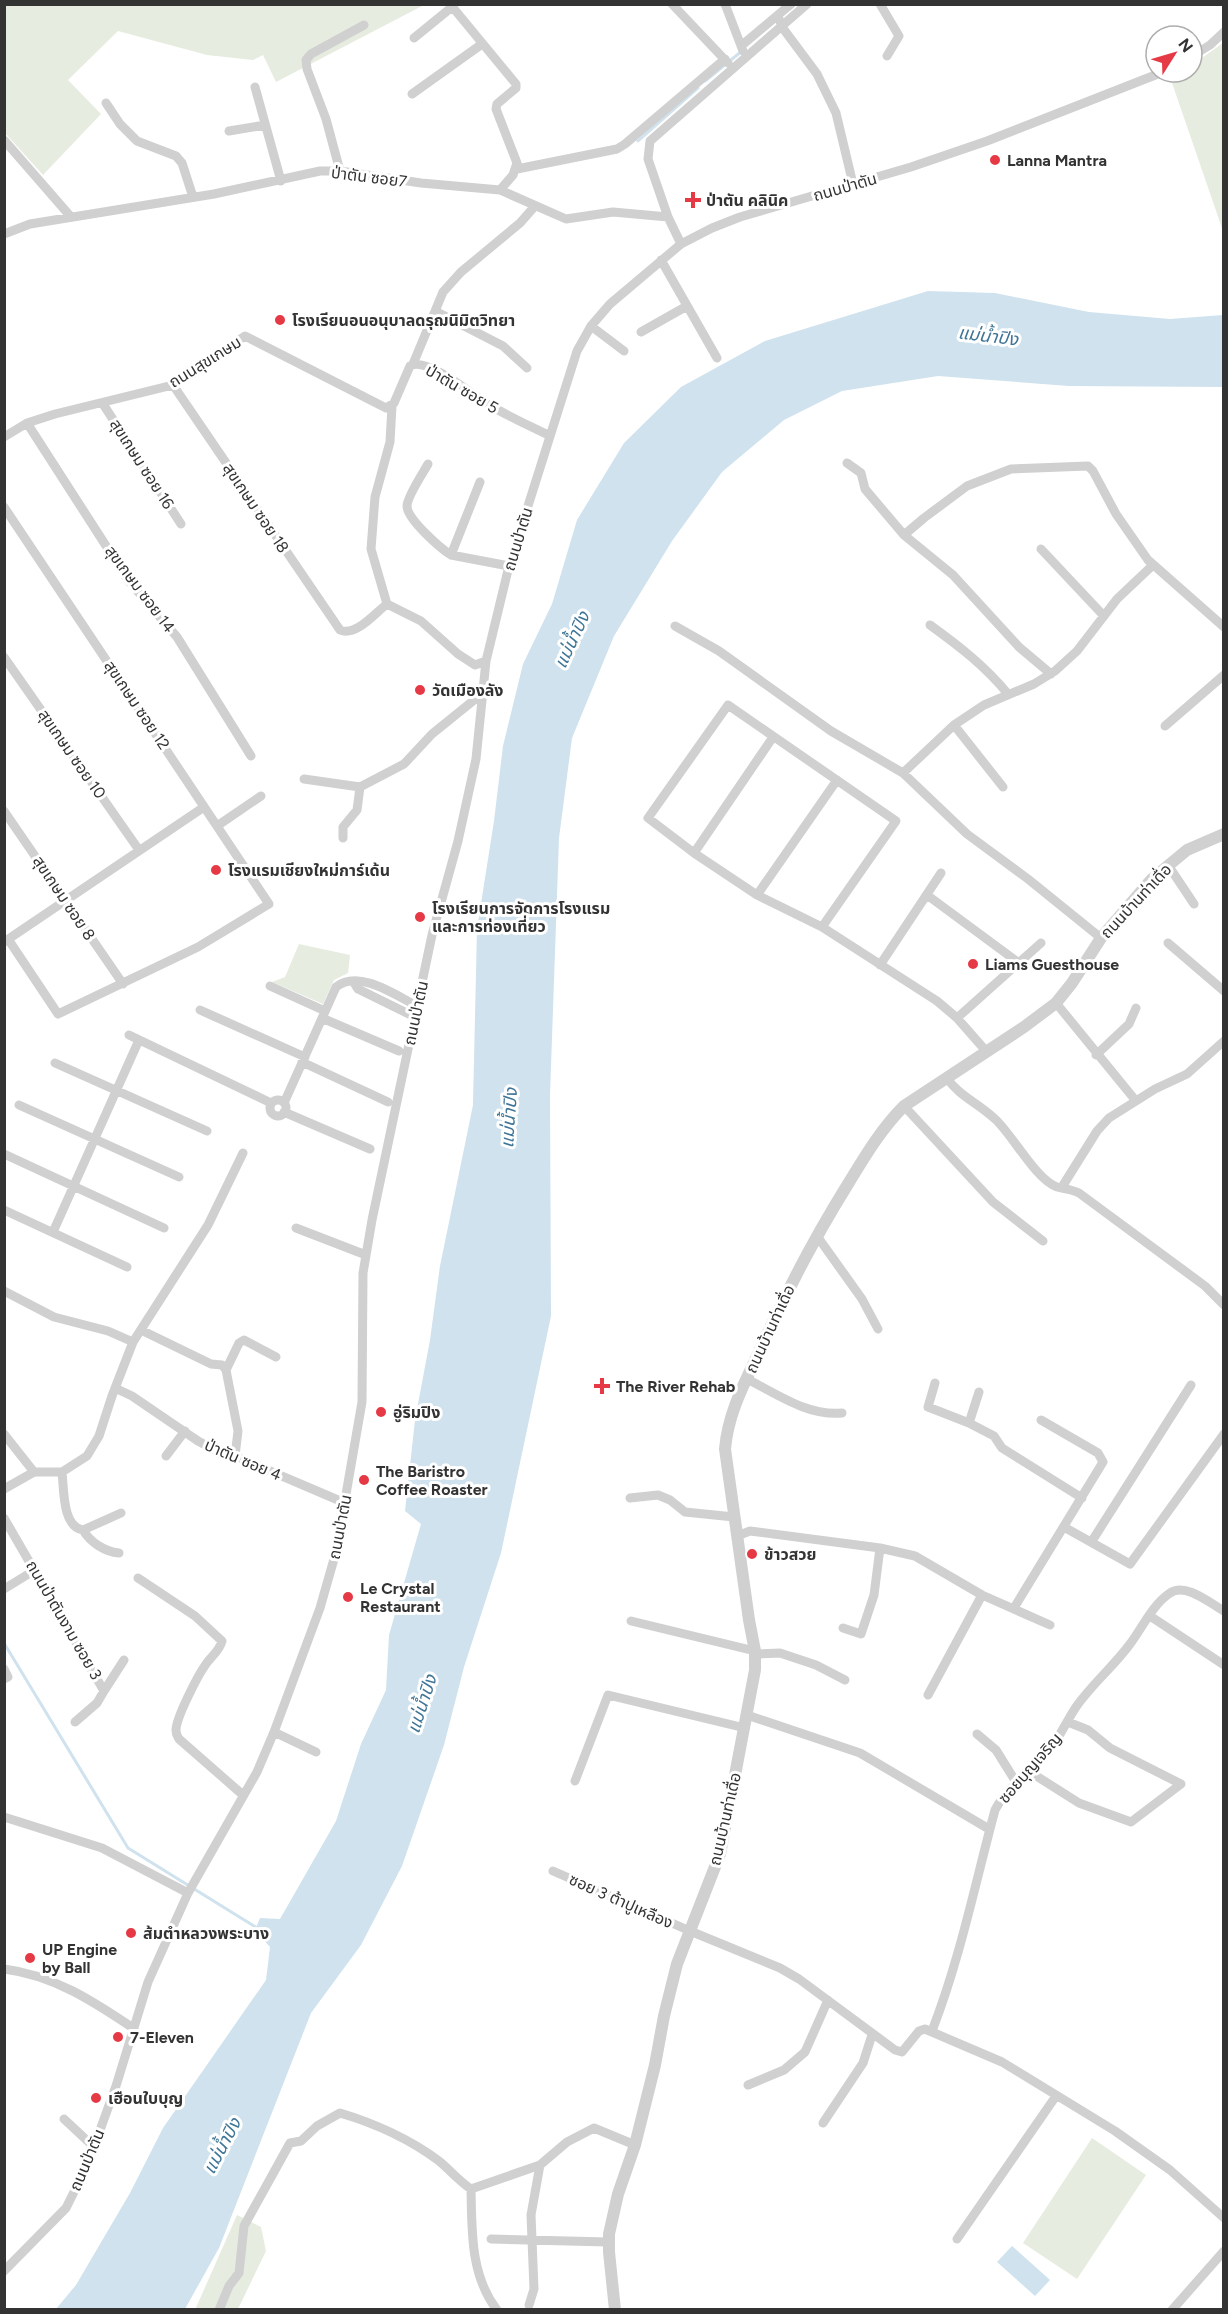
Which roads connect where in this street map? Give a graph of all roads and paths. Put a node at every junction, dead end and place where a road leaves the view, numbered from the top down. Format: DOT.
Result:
graph roads {
  1 [pos="672,4"];
  2 [pos="725,4"];
  3 [pos="791,4"];
  4 [pos="807,4"];
  5 [pos="880,4"];
  6 [pos="451,6"];
  7 [pos="778,16"];
  8 [pos="363,24"];
  9 [pos="782,27"];
  10 [pos="1224,32"];
  11 [pos="414,38"];
  12 [pos="482,44"];
  13 [pos="741,46"];
  14 [pos="1204,49"];
  15 [pos="887,56"];
  16 [pos="725,59"];
  17 [pos="746,59"];
  18 [pos="733,69"];
  19 [pos="1144,79"];
  20 [pos="693,86"];
  21 [pos="255,87"];
  22 [pos="412,94"];
  23 [pos="703,96"];
  24 [pos="106,103"];
  25 [pos="265,125"];
  26 [pos="640,130"];
  27 [pos="230,131"];
  28 [pos="4,140"];
  29 [pos="650,141"];
  30 [pos="517,169"];
  31 [pos="340,171"];
  32 [pos="281,181"];
  33 [pos="853,184"];
  34 [pos="500,190"];
  35 [pos="193,197"];
  36 [pos="535,206"];
  37 [pos="71,217"];
  38 [pos="668,217"];
  39 [pos="4,234"];
  40 [pos="681,244"];
  41 [pos="661,260"];
  42 [pos="687,306"];
  43 [pos="435,311"];
  44 [pos="591,326"];
  45 [pos="641,332"];
  46 [pos="624,351"];
  47 [pos="717,358"];
  48 [pos="413,364"];
  49 [pos="527,368"];
  50 [pos="173,385"];
  51 [pos="103,404"];
  52 [pos="393,404"];
  53 [pos="27,423"];
  54 [pos="550,436"];
  55 [pos="4,437"];
  56 [pos="847,463"];
  57 [pos="428,464"];
  58 [pos="480,482"];
  59 [pos="4,507"];
  60 [pos="181,524"];
  61 [pos="904,535"];
  62 [pos="1041,549"];
  63 [pos="451,555"];
  64 [pos="1153,565"];
  65 [pos="509,566"];
  66 [pos="387,604"];
  67 [pos="1103,615"];
  68 [pos="930,625"];
  69 [pos="675,626"];
  70 [pos="1224,627"];
  71 [pos="4,657"];
  72 [pos="486,661"];
  73 [pos="1051,674"];
  74 [pos="1224,675"];
  75 [pos="484,692"];
  76 [pos="1008,694"];
  77 [pos="954,725"];
  78 [pos="1165,726"];
  79 [pos="773,736"];
  80 [pos="251,756"];
  81 [pos="903,773"];
  82 [pos="304,779"];
  83 [pos="837,780"];
  84 [pos="360,787"];
  85 [pos="1003,787"];
  86 [pos="261,796"];
  87 [pos="204,807"];
  88 [pos="4,811"];
  89 [pos="217,826"];
  90 [pos="1224,834"];
  91 [pos="343,838"];
  92 [pos="139,850"];
  93 [pos="694,853"];
  94 [pos="1168,865"];
  95 [pos="941,873"];
  96 [pos="757,895"];
  97 [pos="927,895"];
  98 [pos="65,900"];
  99 [pos="1194,904"];
  100 [pos="822,927"];
  101 [pos="1101,938"];
  102 [pos="6,940"];
  103 [pos="1041,943"];
  104 [pos="1168,943"];
  105 [pos="1019,963"];
  106 [pos="880,965"];
  107 [pos="353,981"];
  108 [pos="123,984"];
  109 [pos="270,986"];
  110 [pos="1224,991"];
  111 [pos="1056,1003"];
  112 [pos="417,1006"];
  113 [pos="1136,1008"];
  114 [pos="200,1010"];
  115 [pos="324,1014"];
  116 [pos="415,1017"];
  117 [pos="957,1018"];
  118 [pos="129,1035"];
  119 [pos="139,1040"];
  120 [pos="1224,1041"];
  121 [pos="399,1051"];
  122 [pos="986,1051"];
  123 [pos="1096,1055"];
  124 [pos="303,1060"];
  125 [pos="55,1063"];
  126 [pos="946,1077"];
  127 [pos="116,1090"];
  128 [pos="1136,1101"];
  129 [pos="388,1102"];
  130 [pos="19,1105"];
  131 [pos="904,1106"];
  132 [pos="284,1108"];
  133 [pos="207,1131"];
  134 [pos="95,1139"];
  135 [pos="370,1149"];
  136 [pos="243,1153"];
  137 [pos="4,1154"];
  138 [pos="179,1177"];
  139 [pos="74,1186"];
  140 [pos="1062,1187"];
  141 [pos="4,1210"];
  142 [pos="164,1228"];
  143 [pos="296,1228"];
  144 [pos="53,1232"];
  145 [pos="817,1236"];
  146 [pos="1043,1241"];
  147 [pos="366,1255"];
  148 [pos="127,1267"];
  149 [pos="4,1291"];
  150 [pos="1224,1305"];
  151 [pos="878,1329"];
  152 [pos="141,1330"];
  153 [pos="134,1342"];
  154 [pos="276,1357"];
  155 [pos="226,1370"];
  156 [pos="747,1378"];
  157 [pos="935,1383"];
  158 [pos="1191,1385"];
  159 [pos="115,1388"];
  160 [pos="980,1392"];
  161 [pos="842,1413"];
  162 [pos="1041,1420"];
  163 [pos="969,1423"];
  164 [pos="185,1431"];
  165 [pos="4,1434"];
  166 [pos="1224,1434"];
  167 [pos="166,1456"];
  168 [pos="235,1456"];
  169 [pos="34,1472"];
  170 [pos="62,1472"];
  171 [pos="4,1489"];
  172 [pos="630,1498"];
  173 [pos="1082,1498"];
  174 [pos="345,1503"];
  175 [pos="121,1512"];
  176 [pos="734,1517"];
  177 [pos="4,1518"];
  178 [pos="1064,1527"];
  179 [pos="83,1530"];
  180 [pos="737,1536"];
  181 [pos="1092,1541"];
  182 [pos="880,1548"];
  183 [pos="118,1553"];
  184 [pos="35,1570"];
  185 [pos="138,1578"];
  186 [pos="4,1589"];
  187 [pos="982,1595"];
  188 [pos="1014,1608"];
  189 [pos="1224,1611"];
  190 [pos="1150,1616"];
  191 [pos="631,1621"];
  192 [pos="1050,1625"];
  193 [pos="843,1628"];
  194 [pos="755,1653"];
  195 [pos="124,1660"];
  196 [pos="1224,1665"];
  197 [pos="845,1680"];
  198 [pos="104,1690"];
  199 [pos="928,1695"];
  200 [pos="747,1714"];
  201 [pos="75,1722"];
  202 [pos="1068,1722"];
  203 [pos="745,1728"];
  204 [pos="274,1732"];
  205 [pos="977,1734"];
  206 [pos="316,1752"];
  207 [pos="1030,1772"];
  208 [pos="574,1781"];
  209 [pos="1016,1782"];
  210 [pos="243,1795"];
  211 [pos="4,1817"];
  212 [pos="990,1829"];
  213 [pos="553,1871"];
  214 [pos="188,1893"];
  215 [pos="690,1931"];
  216 [pos="4,1969"];
  217 [pos="828,2000"];
  218 [pos="133,2028"];
  219 [pos="932,2031"];
  220 [pos="872,2035"];
  221 [pos="748,2085"];
  222 [pos="1056,2096"];
  223 [pos="64,2119"];
  224 [pos="823,2123"];
  225 [pos="634,2145"];
  226 [pos="94,2147"];
  227 [pos="540,2165"];
  228 [pos="471,2189"];
  229 [pos="1224,2218"];
  230 [pos="491,2239"];
  231 [pos="532,2239"];
  232 [pos="957,2239"];
  233 [pos="608,2242"];
  234 [pos="1224,2251"];
  235 [pos="4,2271"];
  236 [pos="529,2305"];
  237 [pos="1177,2308"];
  238 [pos="219,2310"];
  239 [pos="497,2310"];
  240 [pos="615,2310"];
  1 -- 16 [label="street"];
  2 -- 13 [label="street"];
  3 -- 7 [label="street"];
  4 -- 9 [label="street"];
  5 -- 15 [label="street"];
  6 -- 11 [label="street"];
  6 -- 12 [label="street"];
  7 -- 9 [label="street"];
  7 -- 13 [label="street"];
  8 -- 31 [label="street"];
  9 -- 17 [label="street"];
  9 -- 33 [label="street"];
  10 -- 14 [label="street"];
  12 -- 22 [label="street"];
  12 -- 30 [label="street"];
  13 -- 17 [label="street"];
  16 -- 18 [label="street"];
  16 -- 20 [label="street"];
  17 -- 18 [label="street"];
  18 -- 23 [label="street"];
  19 -- 33 [label="street, ถนนป่าตัน"];
  20 -- 23 [label="street"];
  20 -- 26 [label="street"];
  21 -- 25 [label="street"];
  23 -- 29 [label="street"];
  24 -- 35 [label="street"];
  25 -- 27 [label="street"];
  25 -- 32 [label="street"];
  26 -- 29 [label="street"];
  26 -- 30 [label="street"];
  28 -- 37 [label="street"];
  29 -- 38 [label="street"];
  30 -- 34 [label="street"];
  31 -- 32 [label="street, ป่าตัน ซอย7"];
  31 -- 34 [label="street, ป่าตัน ซอย7"];
  32 -- 35 [label="street, ป่าตัน ซอย7"];
  33 -- 40 [label="street, ถนนป่าตัน"];
  34 -- 36 [label="street, ป่าตัน ซอย7"];
  35 -- 37 [label="street, ป่าตัน ซอย7"];
  36 -- 38 [label="street, ป่าตัน ซอย7"];
  36 -- 43 [label="street"];
  37 -- 39 [label="street, ป่าตัน ซอย7"];
  38 -- 40 [label="street"];
  40 -- 41 [label="street, ถนนป่าตัน"];
  41 -- 42 [label="street"];
  41 -- 44 [label="street, ถนนป่าตัน"];
  42 -- 45 [label="street"];
  42 -- 47 [label="street"];
  43 -- 48 [label="street"];
  43 -- 49 [label="street"];
  44 -- 46 [label="street"];
  44 -- 54 [label="street, ถนนป่าตัน"];
  48 -- 52 [label="street, ป่าตัน ซอย 5"];
  48 -- 54 [label="street, ป่าตัน ซอย 5"];
  50 -- 51 [label="street, ถนนสุขเกษม"];
  50 -- 52 [label="street, ถนนสุขเกษม"];
  50 -- 66 [label="street, สุขเกษม ซอย 18"];
  51 -- 53 [label="street, ถนนสุขเกษม"];
  51 -- 60 [label="street, สุขเกษม ซอย 16"];
  52 -- 66 [label="street"];
  53 -- 55 [label="street, ถนนสุขเกษม"];
  53 -- 80 [label="street, สุขเกษม ซอย 14"];
  54 -- 65 [label="street, ถนนป่าตัน"];
  56 -- 61 [label="street"];
  57 -- 63 [label="street"];
  58 -- 63 [label="street"];
  59 -- 87 [label="street, สุขเกษม ซอย 12"];
  61 -- 64 [label="street"];
  61 -- 73 [label="street"];
  62 -- 67 [label="street"];
  63 -- 65 [label="street"];
  64 -- 67 [label="street"];
  64 -- 70 [label="street"];
  65 -- 72 [label="street, ถนนป่าตัน"];
  66 -- 72 [label="street"];
  67 -- 73 [label="street"];
  68 -- 76 [label="street"];
  69 -- 81 [label="street"];
  71 -- 92 [label="street, สุขเกษม ซอย 10"];
  72 -- 75 [label="street, ถนนป่าตัน"];
  73 -- 76 [label="street"];
  74 -- 78 [label="street"];
  75 -- 84 [label="street"];
  75 -- 112 [label="street, ถนนป่าตัน"];
  76 -- 77 [label="street"];
  77 -- 81 [label="street"];
  77 -- 85 [label="street"];
  79 -- 83 [label="street"];
  79 -- 93 [label="street"];
  79 -- 93 [label="street"];
  81 -- 101 [label="street"];
  82 -- 84 [label="street"];
  83 -- 96 [label="street"];
  83 -- 100 [label="street"];
  84 -- 91 [label="street"];
  86 -- 89 [label="street"];
  87 -- 89 [label="street, สุขเกษม ซอย 12"];
  87 -- 92 [label="street"];
  88 -- 98 [label="street, สุขเกษม ซอย 8"];
  89 -- 108 [label="street, สุขเกษม ซอย 12"];
  90 -- 94 [label="street, ถนนบ้านท่าเดื่อ"];
  92 -- 98 [label="street"];
  93 -- 96 [label="street"];
  94 -- 99 [label="street"];
  94 -- 101 [label="street, ถนนบ้านท่าเดื่อ"];
  95 -- 97 [label="street"];
  96 -- 100 [label="street"];
  97 -- 105 [label="street"];
  97 -- 106 [label="street"];
  98 -- 102 [label="street"];
  98 -- 108 [label="street, สุขเกษม ซอย 8"];
  100 -- 106 [label="street"];
  101 -- 111 [label="street, ถนนบ้านท่าเดื่อ"];
  102 -- 108 [label="street"];
  103 -- 105 [label="street"];
  104 -- 110 [label="street"];
  105 -- 117 [label="street"];
  106 -- 117 [label="street"];
  107 -- 112 [label="street"];
  107 -- 115 [label="street"];
  107 -- 116 [label="street"];
  109 -- 115 [label="street"];
  111 -- 122 [label="street, ถนนบ้านท่าเดื่อ"];
  111 -- 123 [label="street"];
  112 -- 116 [label="street, ถนนป่าตัน"];
  113 -- 123 [label="street"];
  114 -- 124 [label="street"];
  115 -- 121 [label="street"];
  115 -- 124 [label="street"];
  116 -- 147 [label="street, ถนนป่าตัน"];
  117 -- 122 [label="street"];
  118 -- 119 [label="street"];
  119 -- 127 [label="street"];
  119 -- 132 [label="street"];
  120 -- 128 [label="street"];
  122 -- 126 [label="street, ถนนบ้านท่าเดื่อ"];
  123 -- 128 [label="street"];
  124 -- 129 [label="street"];
  124 -- 132 [label="street"];
  125 -- 127 [label="street"];
  126 -- 131 [label="street, ถนนบ้านท่าเดื่อ"];
  126 -- 140 [label="street"];
  127 -- 133 [label="street"];
  127 -- 134 [label="street"];
  128 -- 140 [label="street"];
  130 -- 134 [label="street"];
  131 -- 145 [label="street, ถนนบ้านท่าเดื่อ"];
  131 -- 146 [label="street"];
  132 -- 135 [label="street"];
  134 -- 138 [label="street"];
  134 -- 139 [label="street"];
  136 -- 152 [label="street"];
  137 -- 139 [label="street"];
  139 -- 142 [label="street"];
  139 -- 144 [label="street"];
  140 -- 150 [label="street"];
  141 -- 144 [label="street"];
  143 -- 147 [label="street"];
  144 -- 148 [label="street"];
  145 -- 151 [label="street"];
  145 -- 156 [label="street, ถนนบ้านท่าเดื่อ"];
  147 -- 174 [label="street, ถนนป่าตัน"];
  149 -- 153 [label="street"];
  152 -- 153 [label="street"];
  152 -- 155 [label="street"];
  153 -- 159 [label="street"];
  154 -- 155 [label="street"];
  155 -- 168 [label="street"];
  156 -- 161 [label="street"];
  156 -- 176 [label="street, ถนนบ้านท่าเดื่อ"];
  157 -- 163 [label="street"];
  158 -- 181 [label="street"];
  159 -- 164 [label="street, ป่าตัน ซอย 4"];
  159 -- 170 [label="street"];
  160 -- 163 [label="street"];
  162 -- 173 [label="street"];
  163 -- 173 [label="street"];
  164 -- 167 [label="street"];
  164 -- 168 [label="street, ป่าตัน ซอย 4"];
  165 -- 169 [label="street"];
  166 -- 181 [label="street"];
  168 -- 174 [label="street, ป่าตัน ซอย 4"];
  169 -- 170 [label="street"];
  169 -- 171 [label="street"];
  170 -- 179 [label="street"];
  172 -- 176 [label="street"];
  173 -- 178 [label="street"];
  174 -- 204 [label="street, ถนนป่าตัน"];
  175 -- 179 [label="street"];
  176 -- 180 [label="street, ถนนบ้านท่าเดื่อ"];
  177 -- 184 [label="street, ถนนป่าตันงาม ซอย 3"];
  178 -- 181 [label="street"];
  178 -- 188 [label="street"];
  179 -- 183 [label="street"];
  180 -- 182 [label="street"];
  180 -- 194 [label="street, ถนนบ้านท่าเดื่อ"];
  182 -- 187 [label="street"];
  182 -- 193 [label="street"];
  184 -- 186 [label="street"];
  184 -- 198 [label="street, ถนนป่าตันงาม ซอย 3"];
  185 -- 210 [label="street"];
  187 -- 188 [label="street"];
  187 -- 199 [label="street"];
  188 -- 192 [label="street"];
  189 -- 190 [label="street, ซอยบุญเจริญ"];
  190 -- 196 [label="street"];
  190 -- 202 [label="street, ซอยบุญเจริญ"];
  191 -- 194 [label="street"];
  194 -- 197 [label="street"];
  194 -- 200 [label="street, ถนนบ้านท่าเดื่อ"];
  195 -- 198 [label="street, ถนนป่าตันงาม ซอย 3"];
  198 -- 201 [label="street"];
  200 -- 203 [label="street, ถนนบ้านท่าเดื่อ"];
  200 -- 212 [label="street"];
  202 -- 207 [label="street, ซอยบุญเจริญ"];
  202 -- 207 [label="street"];
  203 -- 208 [label="street"];
  203 -- 215 [label="street, ถนนบ้านท่าเดื่อ"];
  204 -- 206 [label="street"];
  204 -- 210 [label="street, ถนนป่าตัน"];
  205 -- 209 [label="street"];
  207 -- 209 [label="street, ซอยบุญเจริญ"];
  209 -- 212 [label="street, ซอยบุญเจริญ"];
  210 -- 214 [label="street, ถนนป่าตัน"];
  211 -- 214 [label="street"];
  212 -- 219 [label="street, ซอยบุญเจริญ"];
  213 -- 215 [label="street, ซอย 3 ต้าปูเหลือง"];
  214 -- 218 [label="street, ถนนป่าตัน"];
  215 -- 217 [label="street, ซอย 3 ต้าปูเหลือง"];
  215 -- 225 [label="street, ถนนบ้านท่าเดื่อ"];
  216 -- 218 [label="street"];
  217 -- 220 [label="street, ซอย 3 ต้าปูเหลือง"];
  217 -- 221 [label="street"];
  218 -- 226 [label="street, ถนนป่าตัน"];
  219 -- 220 [label="street, ซอย 3 ต้าปูเหลือง"];
  219 -- 222 [label="street"];
  220 -- 224 [label="street"];
  222 -- 229 [label="street"];
  222 -- 232 [label="street"];
  223 -- 226 [label="street"];
  225 -- 227 [label="street"];
  225 -- 233 [label="street, ถนนบ้านท่าเดื่อ"];
  226 -- 235 [label="street, ถนนป่าตัน"];
  227 -- 228 [label="street"];
  227 -- 231 [label="street"];
  228 -- 238 [label="street"];
  228 -- 239 [label="street"];
  230 -- 231 [label="street"];
  231 -- 233 [label="street"];
  231 -- 236 [label="street"];
  233 -- 240 [label="street, ถนนบ้านท่าเดื่อ"];
  234 -- 237 [label="street"];
}
